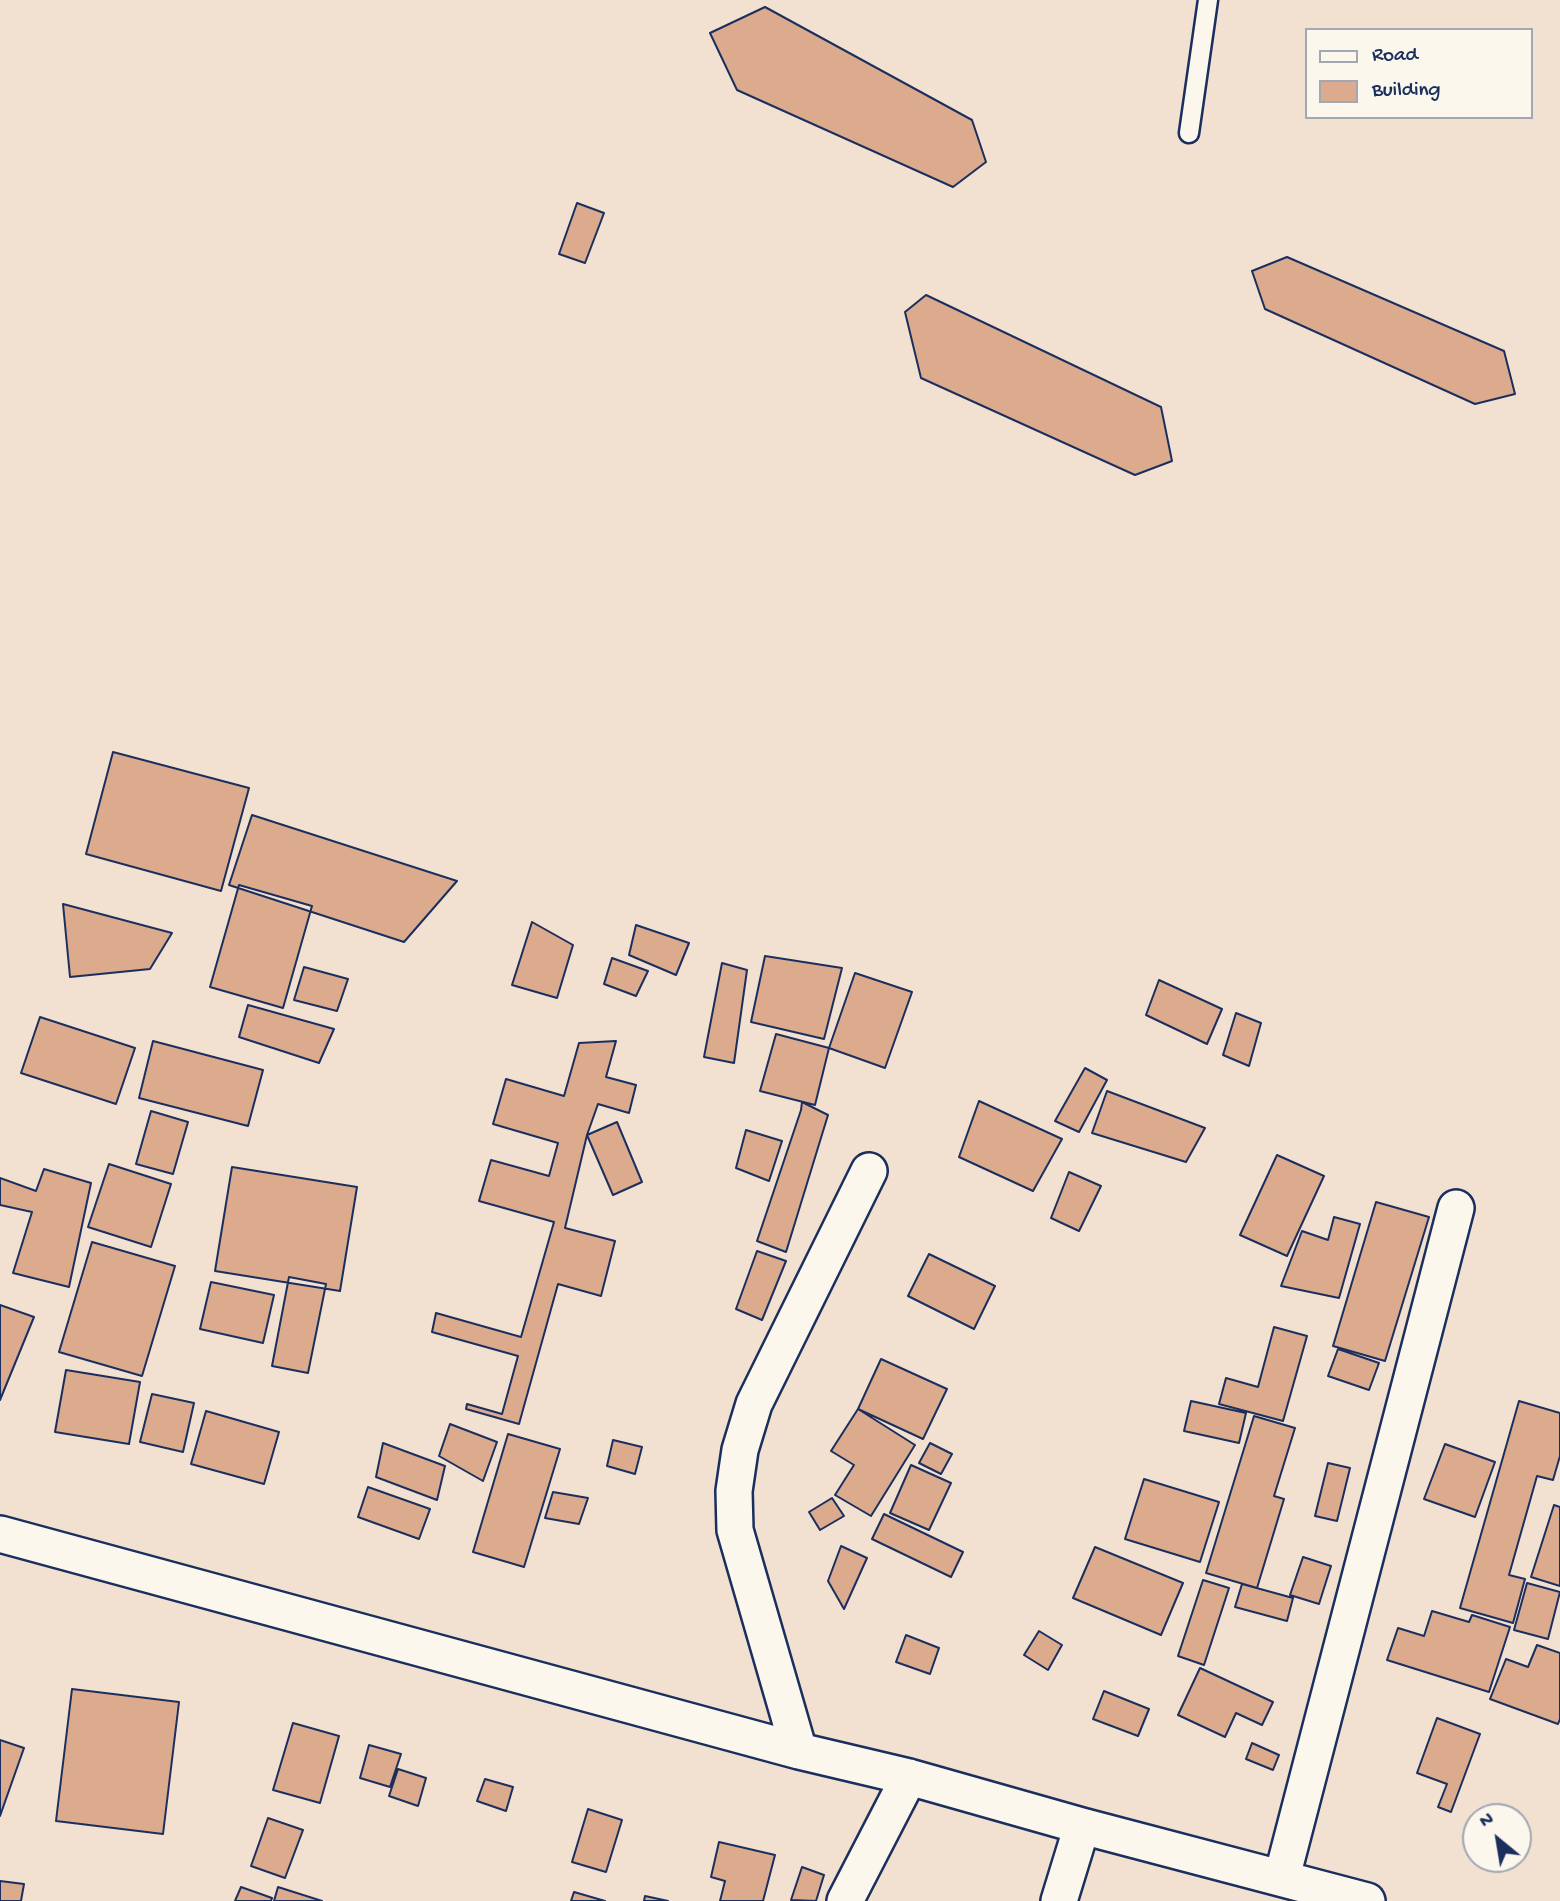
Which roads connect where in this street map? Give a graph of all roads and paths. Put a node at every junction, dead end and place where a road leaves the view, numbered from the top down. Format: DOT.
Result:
graph roads {
  1 [pos="1208,0"];
  2 [pos="1189,133"];
  3 [pos="869,1171"];
  4 [pos="1456,1208"];
  5 [pos="0,1534"];
  6 [pos="799,1751"];
  7 [pos="909,1777"];
  8 [pos="1082,1826"];
  9 [pos="1282,1877"];
  10 [pos="845,1901"];
  11 [pos="1059,1901"];
  12 [pos="1367,1901"];
  1 -- 2 [label="lane"];
  3 -- 6 [label="street"];
  4 -- 9 [label="street"];
  5 -- 6 [label="street"];
  6 -- 7 [label="street"];
  7 -- 8 [label="street"];
  7 -- 10 [label="street"];
  8 -- 9 [label="street"];
  8 -- 11 [label="street"];
  9 -- 12 [label="street"];
}
